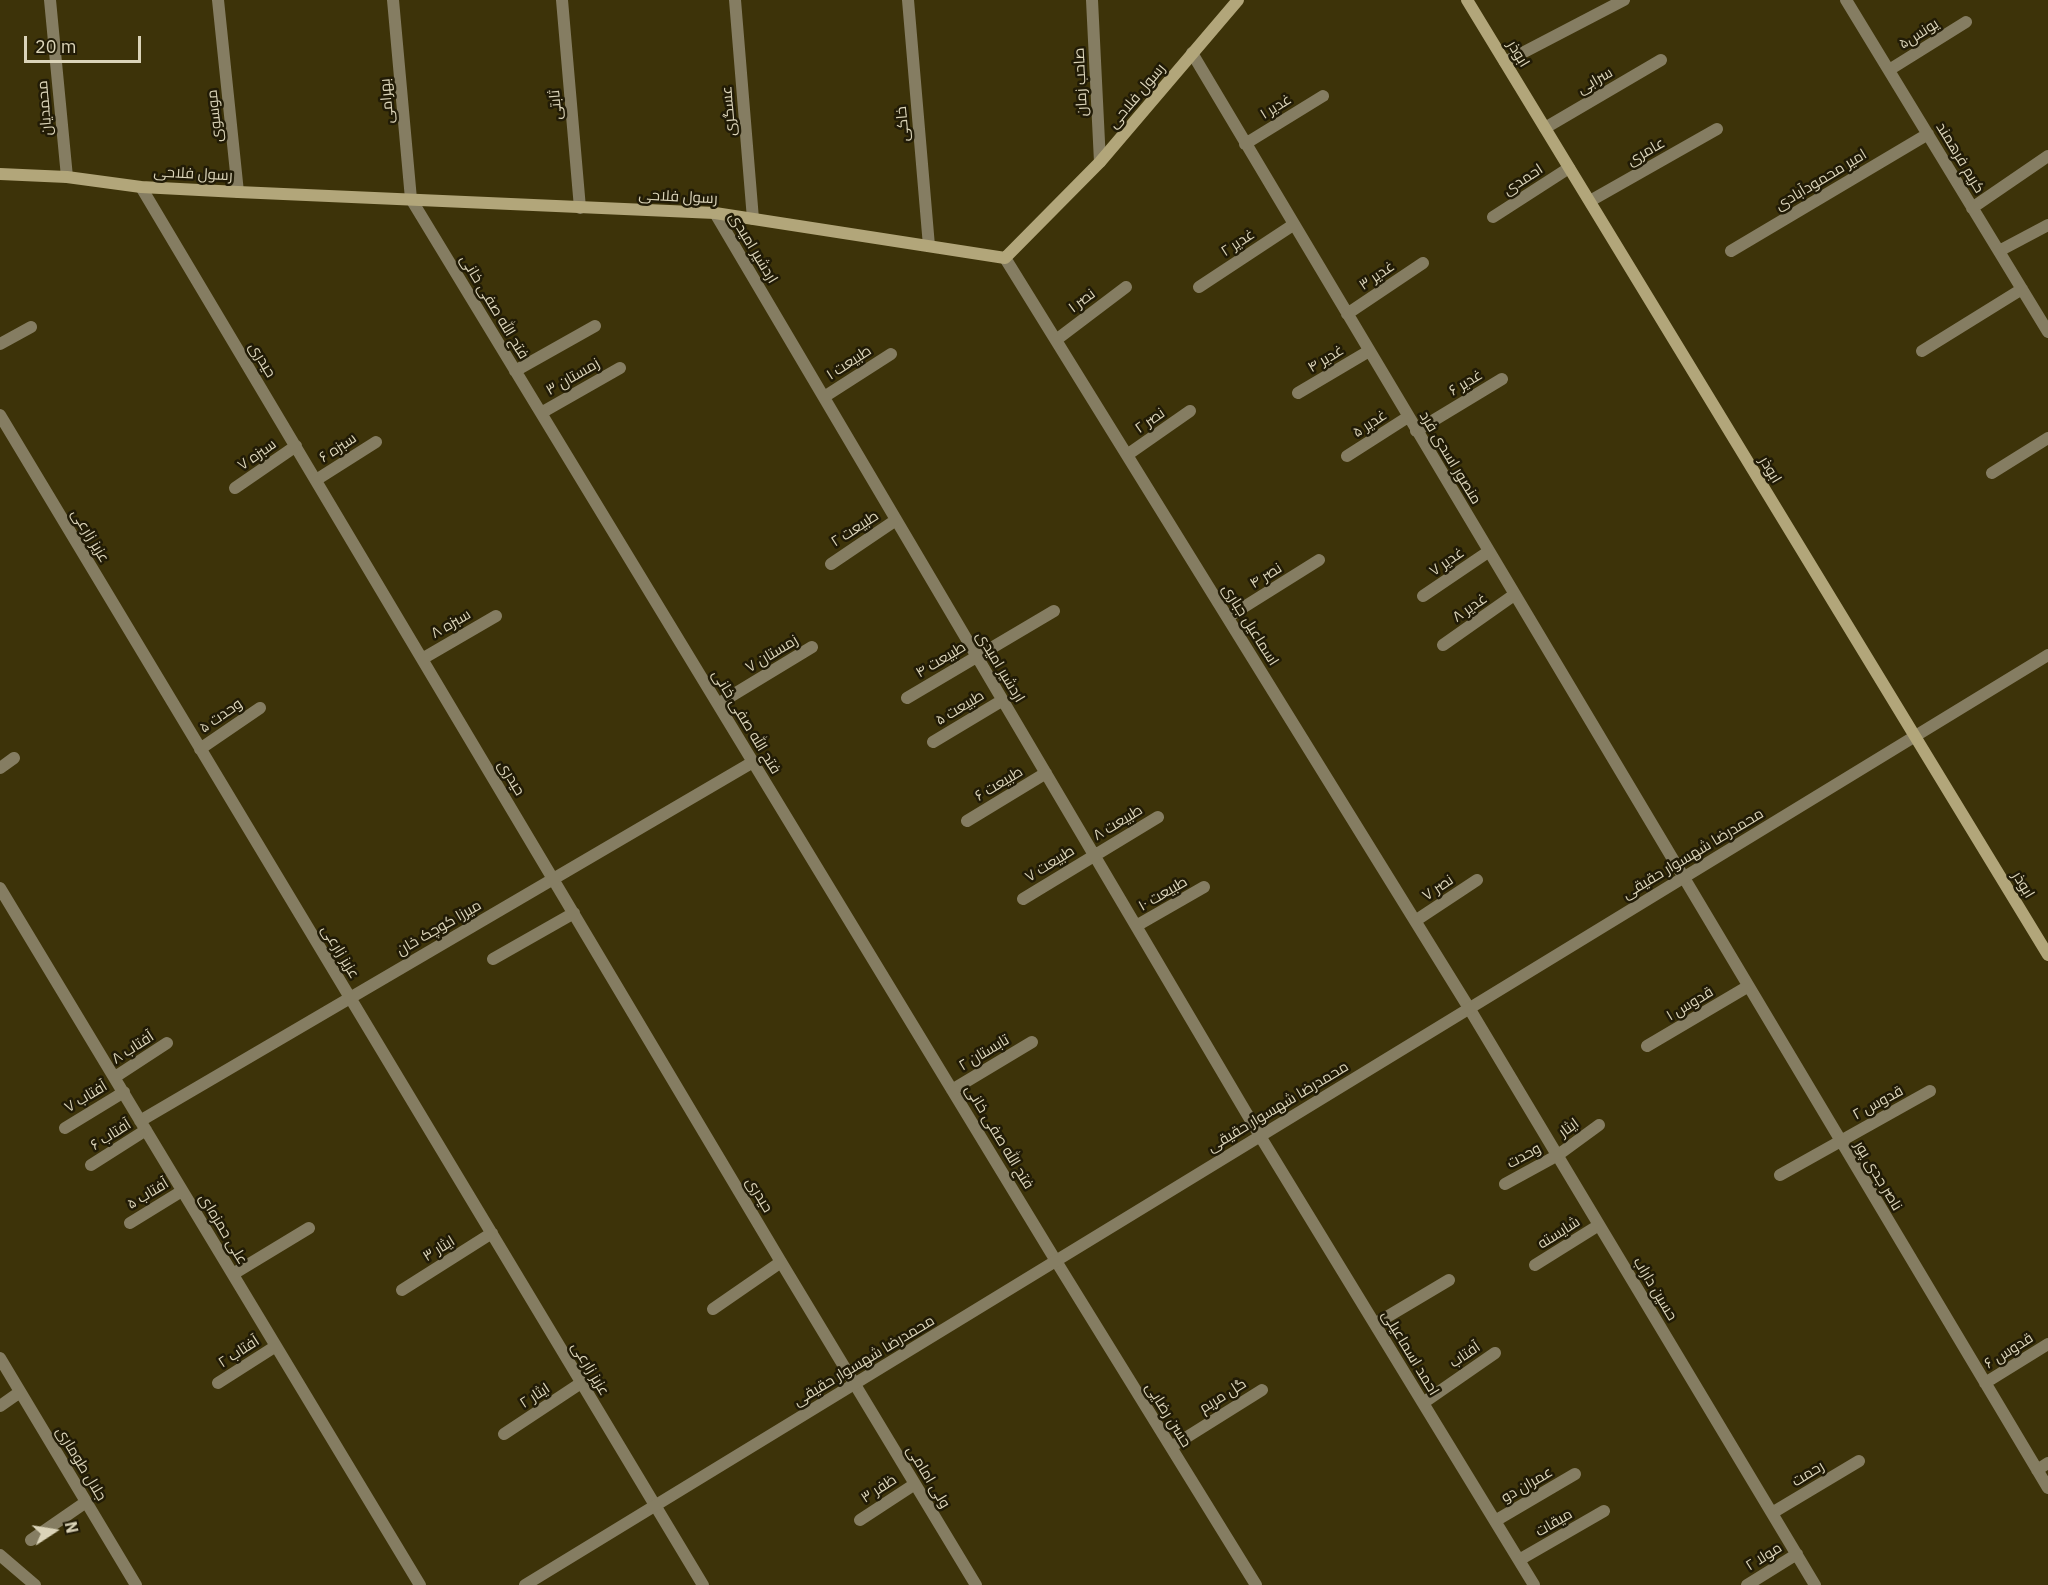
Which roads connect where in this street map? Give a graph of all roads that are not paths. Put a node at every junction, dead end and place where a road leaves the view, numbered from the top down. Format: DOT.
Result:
graph roads {
  1 [pos="50,0"];
  2 [pos="218,0"];
  3 [pos="393,0"];
  4 [pos="562,0"];
  5 [pos="735,0"];
  6 [pos="908,0"];
  7 [pos="1092,0"];
  8 [pos="1238,0"];
  9 [pos="1467,0"];
  10 [pos="1624,0"];
  11 [pos="1846,0"];
  12 [pos="1966,22"];
  13 [pos="1192,54"];
  14 [pos="1661,60"];
  15 [pos="1505,62"];
  16 [pos="1889,70"];
  17 [pos="1323,96"];
  18 [pos="1545,128"];
  19 [pos="1717,129"];
  20 [pos="1928,134"];
  21 [pos="1245,144"];
  22 [pos="2048,156"];
  23 [pos="1100,162"];
  24 [pos="1569,168"];
  25 [pos="0,174"];
  26 [pos="67,177"];
  27 [pos="141,187"];
  28 [pos="238,192"];
  29 [pos="411,199"];
  30 [pos="1590,201"];
  31 [pos="580,208"];
  32 [pos="1972,208"];
  33 [pos="715,213"];
  34 [pos="1493,217"];
  35 [pos="753,219"];
  36 [pos="1293,225"];
  37 [pos="2048,225"];
  38 [pos="929,246"];
  39 [pos="1731,251"];
  40 [pos="1999,251"];
  41 [pos="1005,258"];
  42 [pos="1423,263"];
  43 [pos="1126,287"];
  44 [pos="1199,287"];
  45 [pos="2022,289"];
  46 [pos="1347,314"];
  47 [pos="595,326"];
  48 [pos="32,327"];
  49 [pos="2048,332"];
  50 [pos="1056,340"];
  51 [pos="0,344"];
  52 [pos="1369,351"];
  53 [pos="1922,351"];
  54 [pos="891,354"];
  55 [pos="620,368"];
  56 [pos="515,371"];
  57 [pos="1502,379"];
  58 [pos="1299,393"];
  59 [pos="824,397"];
  60 [pos="1190,411"];
  61 [pos="541,413"];
  62 [pos="0,415"];
  63 [pos="1408,417"];
  64 [pos="1416,430"];
  65 [pos="2048,438"];
  66 [pos="376,442"];
  67 [pos="296,446"];
  68 [pos="1127,455"];
  69 [pos="1347,456"];
  70 [pos="1992,473"];
  71 [pos="316,480"];
  72 [pos="236,488"];
  73 [pos="896,520"];
  74 [pos="1488,552"];
  75 [pos="1319,560"];
  76 [pos="831,564"];
  77 [pos="1514,595"];
  78 [pos="1423,596"];
  79 [pos="1054,611"];
  80 [pos="496,616"];
  81 [pos="1228,617"];
  82 [pos="1443,645"];
  83 [pos="812,647"];
  84 [pos="2048,655"];
  85 [pos="976,656"];
  86 [pos="422,659"];
  87 [pos="907,698"];
  88 [pos="1002,700"];
  89 [pos="718,704"];
  90 [pos="260,708"];
  91 [pos="1915,736"];
  92 [pos="933,742"];
  93 [pos="200,749"];
  94 [pos="14,758"];
  95 [pos="753,762"];
  96 [pos="0,768"];
  97 [pos="1046,773"];
  98 [pos="1158,817"];
  99 [pos="967,821"];
  100 [pos="1094,855"];
  101 [pos="553,878"];
  102 [pos="1682,878"];
  103 [pos="1477,880"];
  104 [pos="1204,887"];
  105 [pos="0,888"];
  106 [pos="1023,899"];
  107 [pos="574,913"];
  108 [pos="1415,921"];
  109 [pos="1136,926"];
  110 [pos="2048,955"];
  111 [pos="493,959"];
  112 [pos="1747,987"];
  113 [pos="350,998"];
  114 [pos="1469,1008"];
  115 [pos="1032,1042"];
  116 [pos="167,1044"];
  117 [pos="1647,1046"];
  118 [pos="115,1077"];
  119 [pos="952,1090"];
  120 [pos="1930,1091"];
  121 [pos="124,1092"];
  122 [pos="143,1125"];
  123 [pos="1599,1125"];
  124 [pos="65,1128"];
  125 [pos="1260,1136"];
  126 [pos="1840,1141"];
  127 [pos="1558,1155"];
  128 [pos="91,1165"];
  129 [pos="1780,1175"];
  130 [pos="1505,1184"];
  131 [pos="183,1191"];
  132 [pos="129,1223"];
  133 [pos="1599,1225"];
  134 [pos="309,1228"];
  135 [pos="492,1233"];
  136 [pos="1056,1261"];
  137 [pos="781,1262"];
  138 [pos="1534,1266"];
  139 [pos="233,1274"];
  140 [pos="1449,1280"];
  141 [pos="402,1290"];
  142 [pos="713,1309"];
  143 [pos="1375,1324"];
  144 [pos="2048,1344"];
  145 [pos="276,1346"];
  146 [pos="1495,1353"];
  147 [pos="0,1358"];
  148 [pos="218,1383"];
  149 [pos="581,1383"];
  150 [pos="1985,1383"];
  151 [pos="854,1384"];
  152 [pos="1262,1390"];
  153 [pos="20,1392"];
  154 [pos="1423,1403"];
  155 [pos="0,1406"];
  156 [pos="504,1434"];
  157 [pos="1171,1447"];
  158 [pos="1859,1461"];
  159 [pos="2043,1467"];
  160 [pos="1575,1474"];
  161 [pos="915,1484"];
  162 [pos="2048,1488"];
  163 [pos="86,1502"];
  164 [pos="655,1505"];
  165 [pos="1604,1511"];
  166 [pos="1772,1513"];
  167 [pos="860,1520"];
  168 [pos="1495,1521"];
  169 [pos="31,1540"];
  170 [pos="1797,1554"];
  171 [pos="0,1555"];
  172 [pos="1519,1560"];
  173 [pos="36,1585"];
  174 [pos="136,1585"];
  175 [pos="420,1585"];
  176 [pos="525,1585"];
  177 [pos="703,1585"];
  178 [pos="976,1585"];
  179 [pos="1256,1585"];
  180 [pos="1534,1585"];
  181 [pos="1747,1585"];
  182 [pos="1815,1585"];
  1 -- 26 [label="street, محمدیان"];
  2 -- 28 [label="street, موسوی"];
  3 -- 29 [label="street, بهرامی"];
  4 -- 31 [label="street, ثابتی"];
  5 -- 35 [label="street, عسگری"];
  6 -- 38 [label="street, خاکی"];
  7 -- 23 [label="street, صاحب زمان"];
  8 -- 13 [label="main road, رسول فلاحی"];
  9 -- 15 [label="main road, ابوذر"];
  10 -- 15 [label="street"];
  11 -- 16 [label="street, کریم فرهمند"];
  12 -- 16 [label="street, یونس۵"];
  13 -- 21 [label="street, منصور اسدی فرد"];
  13 -- 23 [label="main road, رسول فلاحی"];
  14 -- 18 [label="street, سرابی"];
  15 -- 18 [label="main road, ابوذر"];
  16 -- 20 [label="street, کریم فرهمند"];
  17 -- 21 [label="street, غدیر ۱"];
  18 -- 24 [label="main road, ابوذر"];
  19 -- 30 [label="street, عامری"];
  20 -- 32 [label="street, کریم فرهمند"];
  20 -- 39 [label="street, امیر محمودآبادی"];
  21 -- 36 [label="street, منصور اسدی فرد"];
  22 -- 32 [label="street"];
  23 -- 41 [label="main road, رسول فلاحی"];
  24 -- 30 [label="main road, ابوذر"];
  24 -- 34 [label="street, احمدی"];
  25 -- 26 [label="main road, رسول فلاحی"];
  26 -- 27 [label="main road, رسول فلاحی"];
  27 -- 28 [label="main road, رسول فلاحی"];
  27 -- 67 [label="street, حیدری"];
  28 -- 29 [label="main road, رسول فلاحی"];
  29 -- 31 [label="main road, رسول فلاحی"];
  29 -- 56 [label="street, فتح الله صفی خانی"];
  30 -- 91 [label="main road, ابوذر"];
  31 -- 33 [label="main road, رسول فلاحی"];
  32 -- 40 [label="street, کریم فرهمند"];
  33 -- 35 [label="main road, رسول فلاحی"];
  33 -- 59 [label="street, اردشیر امیدی"];
  35 -- 38 [label="main road, رسول فلاحی"];
  36 -- 44 [label="street, غدیر ۲"];
  36 -- 46 [label="street, منصور اسدی فرد"];
  37 -- 40 [label="street"];
  38 -- 41 [label="main road, رسول فلاحی"];
  40 -- 45 [label="street, کریم فرهمند"];
  41 -- 50 [label="street, اسماعیل جباری"];
  42 -- 46 [label="street, غدیر ۳"];
  43 -- 50 [label="street, نصر ۱"];
  45 -- 49 [label="street, کریم فرهمند"];
  45 -- 53 [label="street"];
  46 -- 52 [label="street, منصور اسدی فرد"];
  47 -- 56 [label="street"];
  48 -- 51 [label="street"];
  50 -- 68 [label="street, اسماعیل جباری"];
  52 -- 58 [label="street, غدیر ۴"];
  52 -- 63 [label="street, منصور اسدی فرد"];
  54 -- 59 [label="street, طبیعت ۱"];
  55 -- 61 [label="street, زمستان ۳"];
  56 -- 61 [label="street, فتح الله صفی خانی"];
  57 -- 64 [label="street, غدیر ۶"];
  59 -- 73 [label="street, اردشیر امیدی"];
  60 -- 68 [label="street, نصر ۲"];
  61 -- 89 [label="street, فتح الله صفی خانی"];
  62 -- 93 [label="street, عزیز زارعی"];
  63 -- 64 [label="street, منصور اسدی فرد"];
  63 -- 69 [label="street, غدیر ۵"];
  64 -- 74 [label="street, منصور اسدی فرد"];
  65 -- 70 [label="street"];
  66 -- 71 [label="street, سبزه ۶"];
  67 -- 71 [label="street, حیدری"];
  67 -- 72 [label="street, سبزه ۷"];
  68 -- 81 [label="street, اسماعیل جباری"];
  71 -- 86 [label="street, حیدری"];
  73 -- 76 [label="street, طبیعت ۲"];
  73 -- 85 [label="street, اردشیر امیدی"];
  74 -- 77 [label="street, منصور اسدی فرد"];
  74 -- 78 [label="street, غدیر ۷"];
  75 -- 81 [label="street, نصر ۴"];
  77 -- 82 [label="street, غدیر ۸"];
  77 -- 102 [label="street, منصور اسدی فرد"];
  79 -- 85 [label="street, طبیعت ۴"];
  80 -- 86 [label="street, سبزه ۸"];
  81 -- 108 [label="street, اسماعیل جباری"];
  83 -- 89 [label="street, زمستان ۷"];
  84 -- 91 [label="street, محمدرضا شهسوار حقیقی"];
  85 -- 87 [label="street, طبیعت ۴"];
  85 -- 88 [label="street, اردشیر امیدی"];
  86 -- 101 [label="street, حیدری"];
  88 -- 92 [label="street, طبیعت ۵"];
  88 -- 97 [label="street, اردشیر امیدی"];
  89 -- 95 [label="street, فتح الله صفی خانی"];
  90 -- 93 [label="street, وحدت ۵"];
  91 -- 102 [label="street, محمدرضا شهسوار حقیقی"];
  91 -- 110 [label="main road, ابوذر"];
  93 -- 113 [label="street, عزیز زارعی"];
  94 -- 96 [label="street"];
  95 -- 101 [label="street, میرزا کوچک خان"];
  95 -- 119 [label="street, فتح الله صفی خانی"];
  97 -- 99 [label="street, طبیعت ۶"];
  97 -- 100 [label="street, اردشیر امیدی"];
  98 -- 100 [label="street, طبیعت ۸"];
  100 -- 106 [label="street, طبیعت ۷"];
  100 -- 109 [label="street, اردشیر امیدی"];
  101 -- 107 [label="street, حیدری"];
  101 -- 113 [label="street, میرزا کوچک خان"];
  102 -- 112 [label="street, ناصر جدی پور"];
  102 -- 114 [label="street, محمدرضا شهسوار حقیقی"];
  103 -- 108 [label="street, نصر ۷"];
  104 -- 109 [label="street, طبیعت ۱۰"];
  105 -- 118 [label="street, علی حمزه‌ای"];
  107 -- 111 [label="street"];
  107 -- 137 [label="street, حیدری"];
  108 -- 114 [label="street, اسماعیل جباری"];
  109 -- 125 [label="street, اردشیر امیدی"];
  112 -- 117 [label="street, قدوس ۱"];
  112 -- 126 [label="street, ناصر جدی پور"];
  113 -- 122 [label="street, میرزا کوچک خان"];
  113 -- 135 [label="street, عزیز زارعی"];
  114 -- 125 [label="street, محمدرضا شهسوار حقیقی"];
  114 -- 127 [label="street, حسین داراب"];
  115 -- 119 [label="street, تابستان ۲"];
  116 -- 118 [label="street, آفتاب ۸"];
  118 -- 121 [label="street, علی حمزه‌ای"];
  119 -- 136 [label="street, فتح الله صفی خانی"];
  120 -- 126 [label="street, قدوس ۲"];
  121 -- 122 [label="street, علی حمزه‌ای"];
  121 -- 124 [label="street, آفتاب ۷"];
  122 -- 128 [label="street, آفتاب ۶"];
  122 -- 131 [label="street, علی حمزه‌ای"];
  123 -- 127 [label="street, ایثار"];
  125 -- 136 [label="street, محمدرضا شهسوار حقیقی"];
  125 -- 143 [label="street, احمد اسماعیلی"];
  126 -- 129 [label="street, قدوس ۲"];
  126 -- 150 [label="street, ناصر جدی پور"];
  127 -- 130 [label="street, وحدت"];
  127 -- 133 [label="street, حسین داراب"];
  131 -- 132 [label="street, آفتاب ۵"];
  131 -- 139 [label="street, علی حمزه‌ای"];
  133 -- 138 [label="street, شایسته"];
  133 -- 166 [label="street, حسین داراب"];
  134 -- 139 [label="street"];
  135 -- 141 [label="street, ایثار ۳"];
  135 -- 149 [label="street, عزیز زارعی"];
  136 -- 151 [label="street, محمدرضا شهسوار حقیقی"];
  136 -- 157 [label="street, حسن رضایی"];
  137 -- 142 [label="street"];
  137 -- 151 [label="street, حیدری"];
  139 -- 145 [label="street, علی حمزه‌ای"];
  140 -- 143 [label="street"];
  143 -- 154 [label="street, احمد اسماعیلی"];
  144 -- 150 [label="street, قدوس ۶"];
  145 -- 148 [label="street, آفتاب ۲"];
  145 -- 175 [label="street, علی حمزه‌ای"];
  146 -- 154 [label="street, آفتاب"];
  147 -- 153 [label="street, جلال طوماری"];
  149 -- 156 [label="street, ایثار ۲"];
  149 -- 164 [label="street, عزیز زارعی"];
  150 -- 159 [label="street, ناصر جدی پور"];
  151 -- 161 [label="street, ولی امامی"];
  151 -- 164 [label="street, محمدرضا شهسوار حقیقی"];
  152 -- 157 [label="street, گل مریم"];
  153 -- 155 [label="street"];
  153 -- 163 [label="street, جلال طوماری"];
  154 -- 168 [label="street, احمد اسماعیلی"];
  157 -- 179 [label="street, حسن رضایی"];
  158 -- 166 [label="street, رحمت"];
  159 -- 162 [label="street, ناصر جدی پور"];
  160 -- 168 [label="street, عمران دو"];
  161 -- 167 [label="street, ظفر ۳"];
  161 -- 178 [label="street, ولی امامی"];
  163 -- 169 [label="street"];
  163 -- 174 [label="street, جلال طوماری"];
  164 -- 176 [label="street, محمدرضا شهسوار حقیقی"];
  164 -- 177 [label="street, عزیز زارعی"];
  165 -- 172 [label="street, میقات"];
  166 -- 170 [label="street, حسین داراب"];
  168 -- 172 [label="street, احمد اسماعیلی"];
  170 -- 181 [label="street, مولا ۲"];
  170 -- 182 [label="street, حسین داراب"];
  171 -- 173 [label="street"];
  172 -- 180 [label="street, احمد اسماعیلی"];
}
